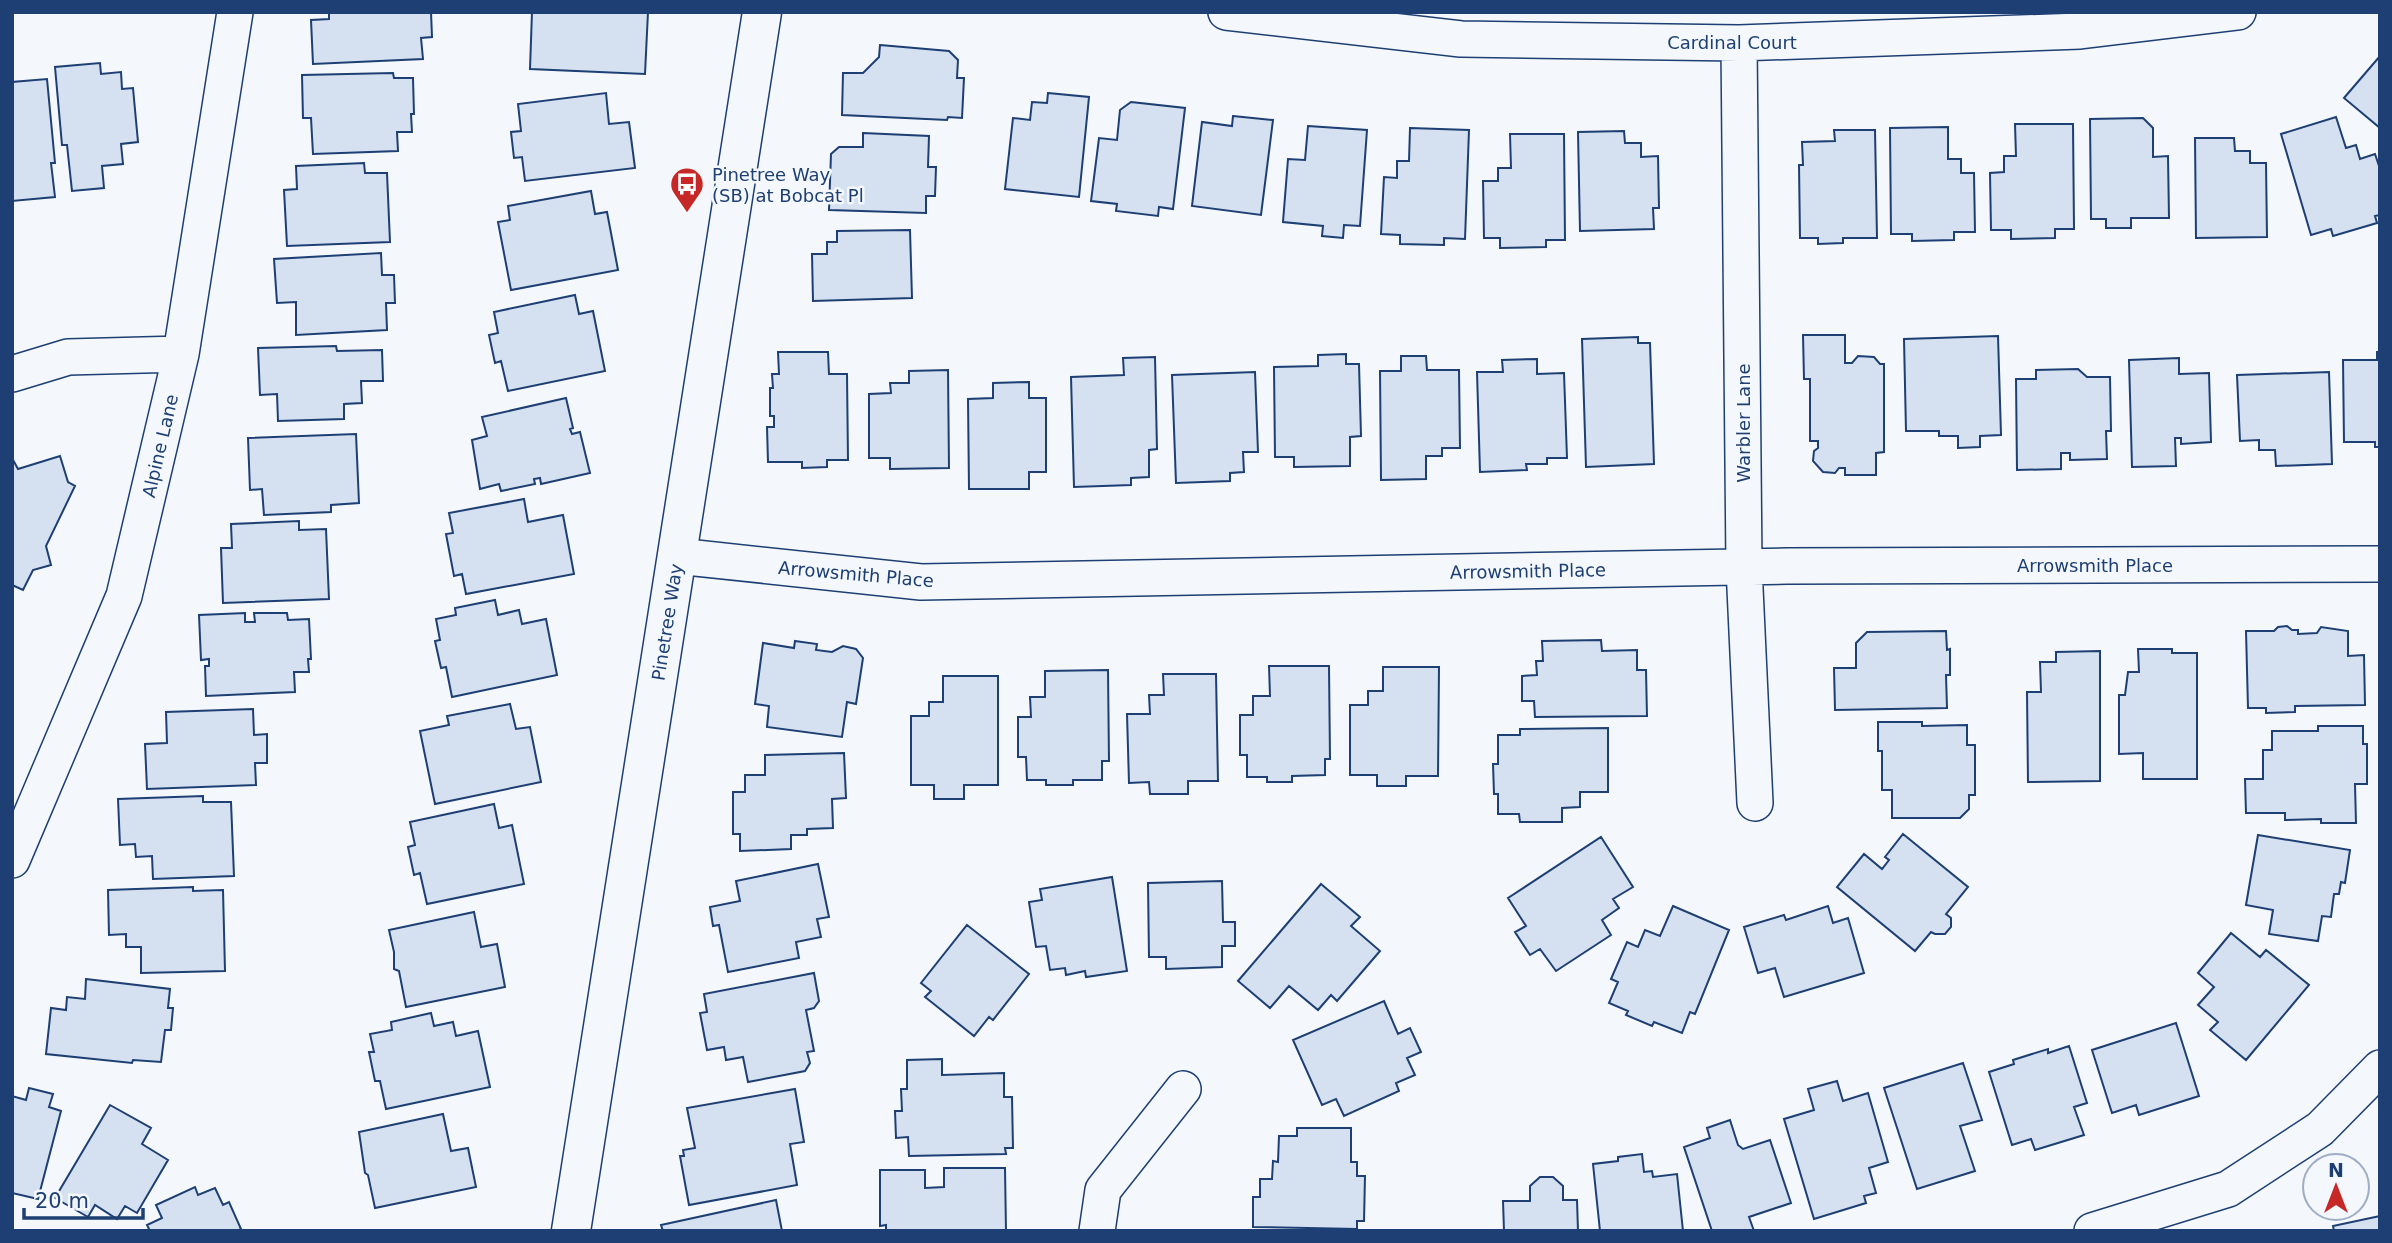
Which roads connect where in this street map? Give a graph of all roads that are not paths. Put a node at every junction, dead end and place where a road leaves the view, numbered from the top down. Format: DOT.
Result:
graph roads {
  1 [pos="235,12"];
  2 [pos="762,12"];
  3 [pos="1226,12"];
  4 [pos="2238,12"];
  5 [pos="1289,16"];
  6 [pos="1739,43"];
  7 [pos="181,354"];
  8 [pos="12,374"];
  9 [pos="677,556"];
  10 [pos="2380,564"];
  11 [pos="1744,567"];
  12 [pos="1755,803"];
  13 [pos="12,860"];
  14 [pos="2380,1068"];
  15 [pos="1183,1089"];
  16 [pos="571,1231"];
  17 [pos="1097,1231"];
  18 [pos="2092,1231"];
  1 -- 7 [label="street, Alpine Lane"];
  2 -- 9 [label="street, Pinetree Way"];
  3 -- 5 [label="street, Cardinal Court"];
  4 -- 6 [label="street, Cardinal Court"];
  5 -- 6 [label="street, Cardinal Court"];
  6 -- 11 [label="street, Warbler Lane"];
  7 -- 8 [label="street"];
  7 -- 13 [label="street, Alpine Lane"];
  9 -- 11 [label="street, Arrowsmith Place"];
  9 -- 16 [label="street, Pinetree Way"];
  10 -- 11 [label="street, Arrowsmith Place"];
  11 -- 12 [label="street, Warbler Lane"];
  14 -- 18 [label="street"];
  15 -- 17 [label="street"];
}
